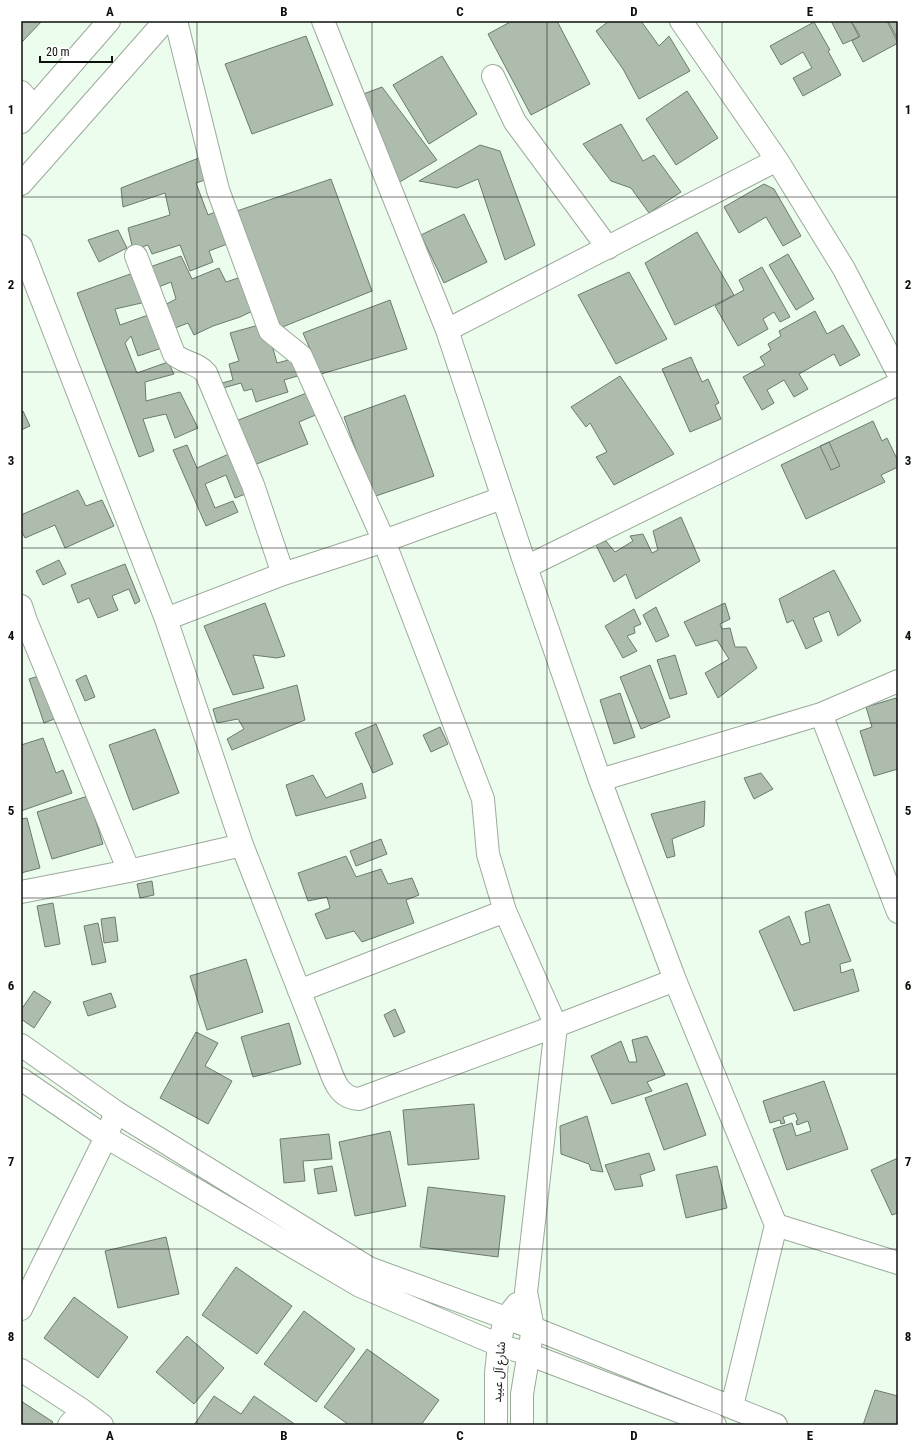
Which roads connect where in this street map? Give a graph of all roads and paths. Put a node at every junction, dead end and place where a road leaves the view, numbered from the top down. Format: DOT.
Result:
graph roads {
  1 [pos="109,21"];
  2 [pos="165,21"];
  3 [pos="176,21"];
  4 [pos="323,21"];
  5 [pos="681,21"];
  6 [pos="493,76"];
  7 [pos="25,107"];
  8 [pos="777,160"];
  9 [pos="21,184"];
  10 [pos="21,246"];
  11 [pos="608,248"];
  12 [pos="136,256"];
  13 [pos="447,330"];
  14 [pos="898,373"];
  15 [pos="898,384"];
  16 [pos="502,498"];
  17 [pos="384,541"];
  18 [pos="526,567"];
  19 [pos="283,574"];
  20 [pos="23,617"];
  21 [pos="166,619"];
  22 [pos="898,681"];
  23 [pos="821,714"];
  24 [pos="600,780"];
  25 [pos="242,846"];
  26 [pos="129,870"];
  27 [pos="21,892"];
  28 [pos="505,911"];
  29 [pos="898,912"];
  30 [pos="675,980"];
  31 [pos="299,991"];
  32 [pos="556,1026"];
  33 [pos="21,1045"];
  34 [pos="21,1079"];
  35 [pos="116,1112"];
  36 [pos="106,1137"];
  37 [pos="776,1225"];
  38 [pos="898,1263"];
  39 [pos="526,1292"];
  40 [pos="21,1309"];
  41 [pos="505,1319"];
  42 [pos="532,1328"];
  43 [pos="499,1345"];
  44 [pos="528,1354"];
  45 [pos="21,1370"];
  46 [pos="732,1406"];
  47 [pos="76,1417"];
  48 [pos="102,1425"];
  49 [pos="496,1425"];
  50 [pos="522,1425"];
  51 [pos="715,1425"];
  52 [pos="776,1425"];
  1 -- 7 [label="street"];
  2 -- 9 [label="street"];
  3 -- 17 [label="street"];
  4 -- 13 [label="street"];
  5 -- 8 [label="street"];
  6 -- 11 [label="street"];
  8 -- 11 [label="street"];
  8 -- 14 [label="street"];
  10 -- 21 [label="street"];
  11 -- 13 [label="street"];
  12 -- 19 [label="street"];
  13 -- 16 [label="street"];
  15 -- 18 [label="street"];
  16 -- 17 [label="street"];
  16 -- 18 [label="street"];
  17 -- 19 [label="street"];
  17 -- 28 [label="street"];
  18 -- 24 [label="street"];
  19 -- 21 [label="street"];
  20 -- 26 [label="street"];
  21 -- 25 [label="street"];
  22 -- 23 [label="street"];
  23 -- 24 [label="street"];
  23 -- 29 [label="street"];
  24 -- 30 [label="street"];
  25 -- 26 [label="street"];
  25 -- 31 [label="street"];
  26 -- 27 [label="street"];
  28 -- 31 [label="street"];
  28 -- 32 [label="street"];
  30 -- 32 [label="street"];
  30 -- 37 [label="street"];
  31 -- 32 [label="street"];
  32 -- 39 [label="street, شارع آل عبيد"];
  33 -- 35 [label="street"];
  34 -- 36 [label="street"];
  35 -- 36 [label="street"];
  35 -- 41 [label="street"];
  36 -- 40 [label="street"];
  36 -- 43 [label="street"];
  37 -- 38 [label="street"];
  37 -- 46 [label="street"];
  39 -- 41 [label="street"];
  39 -- 42 [label="street, شارع آل عبيد"];
  41 -- 42 [label="street"];
  41 -- 43 [label="street, شارع آل عبيد"];
  42 -- 44 [label="street, شارع آل عبيد"];
  42 -- 46 [label="street"];
  43 -- 44 [label="street"];
  43 -- 49 [label="street, شارع آل عبيد"];
  44 -- 50 [label="street, شارع آل عبيد"];
  44 -- 51 [label="street"];
  45 -- 47 [label="street"];
  46 -- 52 [label="street"];
  47 -- 48 [label="street"];
}
